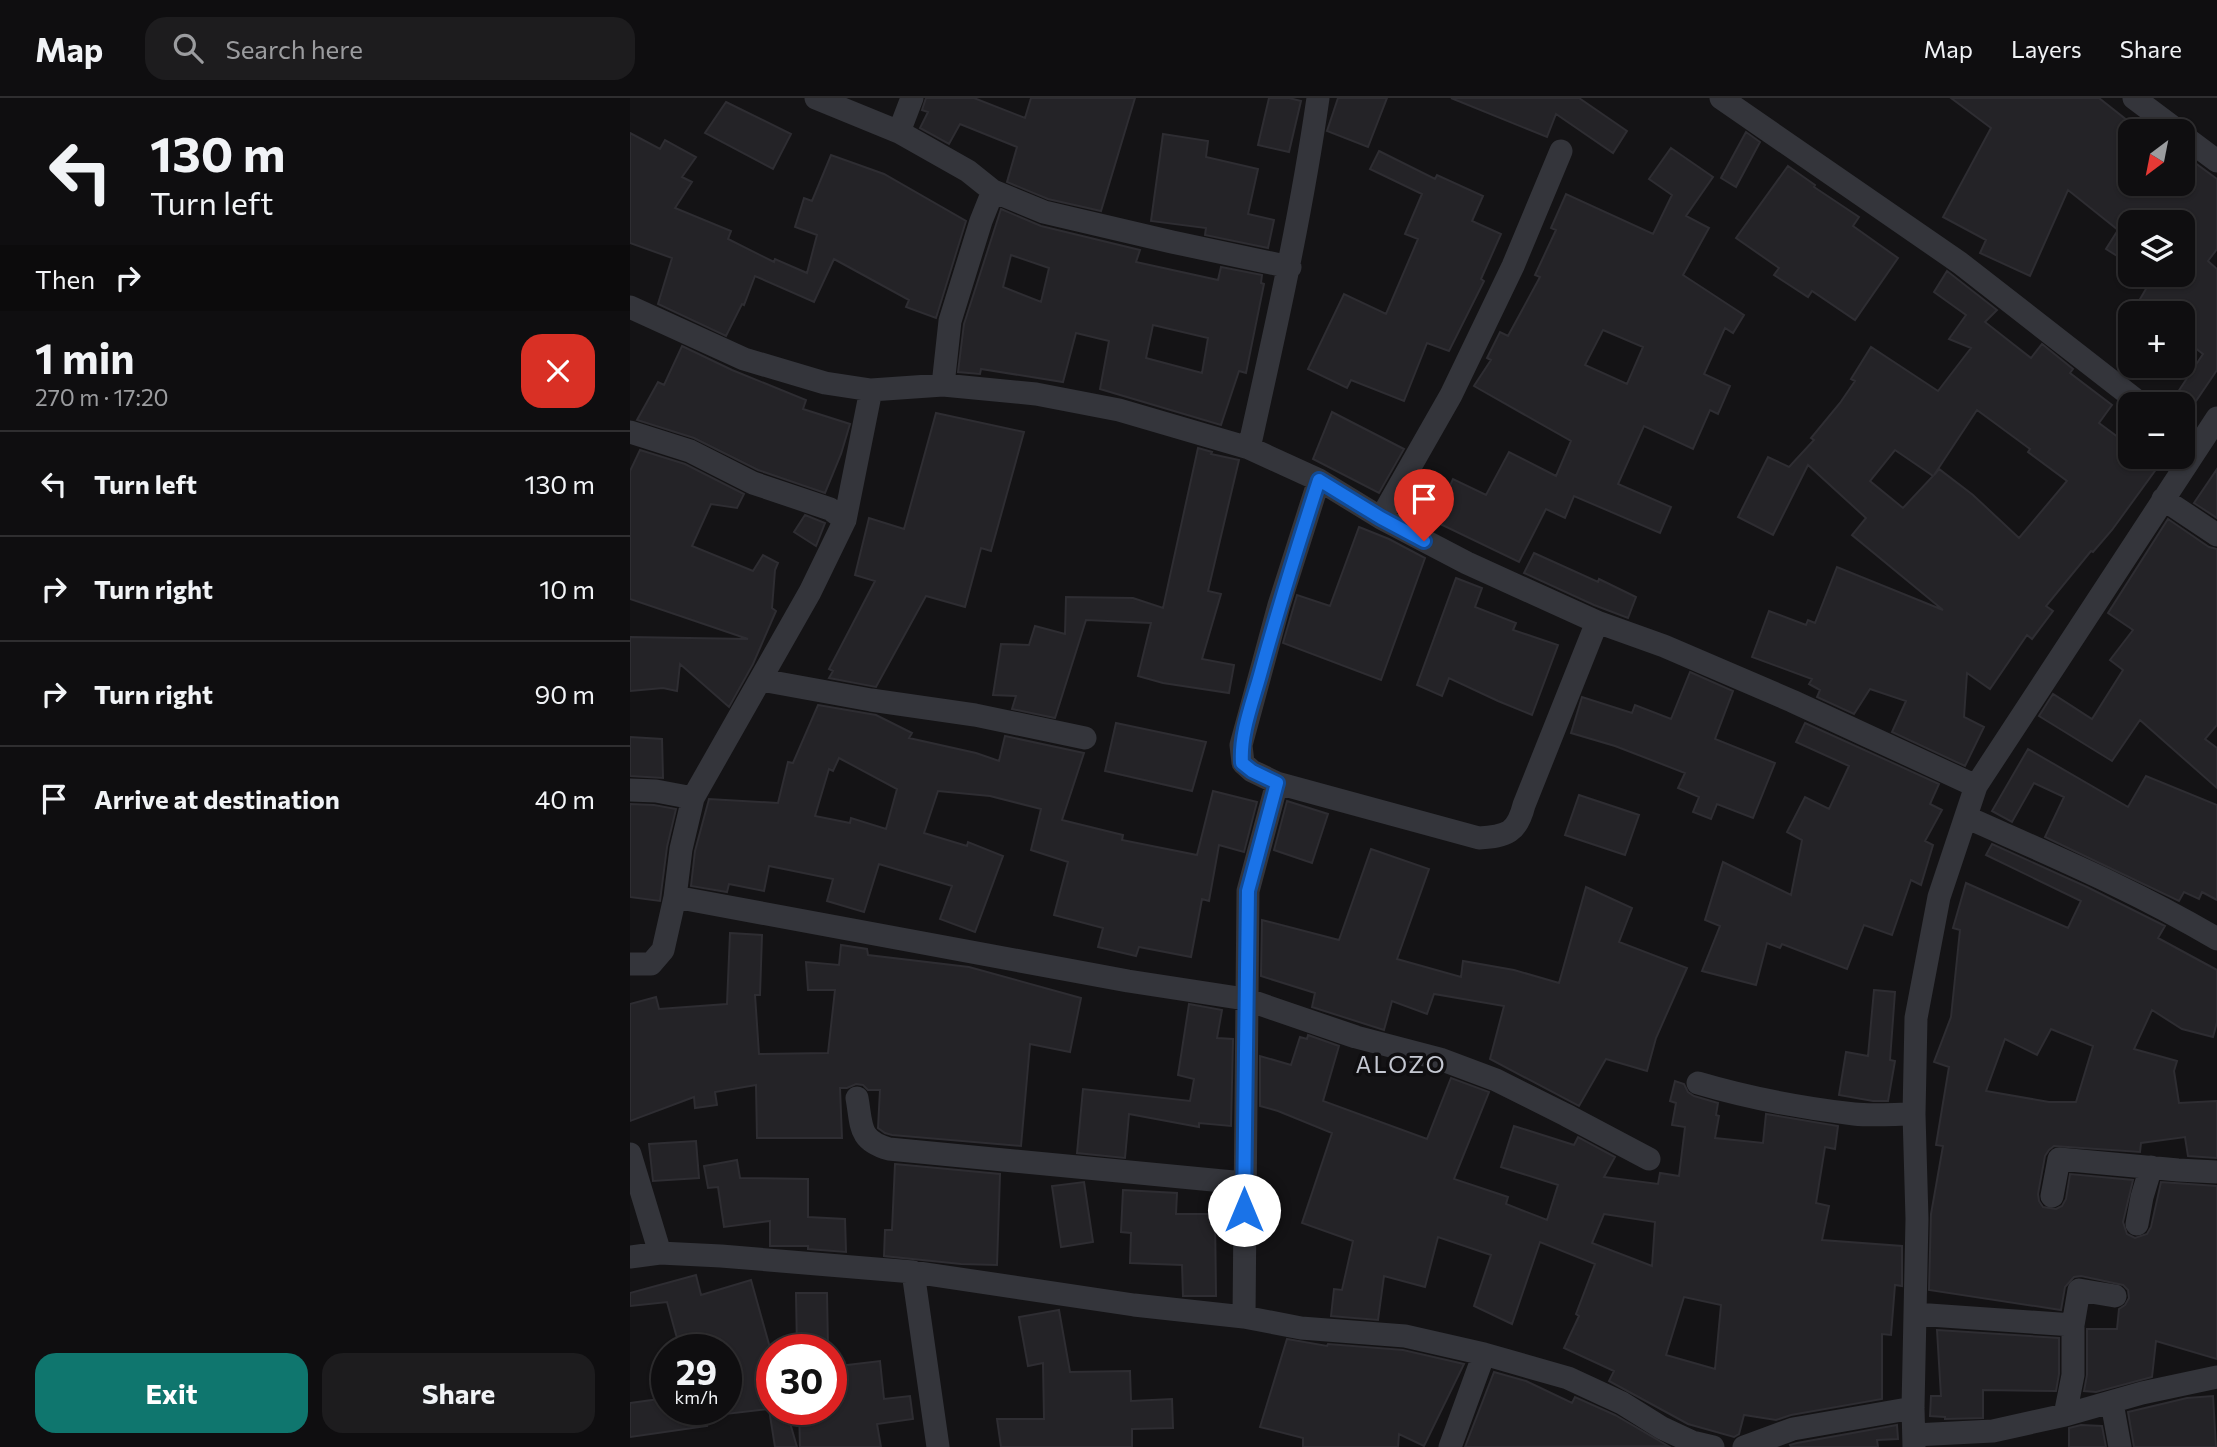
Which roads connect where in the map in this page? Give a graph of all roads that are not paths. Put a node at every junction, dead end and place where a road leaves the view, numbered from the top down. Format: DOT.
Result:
graph roads {
  1 [pos="816,98"];
  2 [pos="912,98"];
  3 [pos="1318,98"];
  4 [pos="1721,98"];
  5 [pos="2134,98"];
  6 [pos="2162,119"];
  7 [pos="900,132"];
  8 [pos="2195,145"];
  9 [pos="1561,151"];
  10 [pos="2217,161"];
  11 [pos="993,191"];
  12 [pos="1290,267"];
  13 [pos="630,307"];
  14 [pos="943,385"];
  15 [pos="872,390"];
  16 [pos="2126,392"];
  17 [pos="2217,418"];
  18 [pos="630,432"];
  19 [pos="2195,438"];
  20 [pos="1249,448"];
  21 [pos="2177,469"];
  22 [pos="1319,480"];
  23 [pos="2163,499"];
  24 [pos="1381,518"];
  25 [pos="845,520"];
  26 [pos="2217,535"];
  27 [pos="1597,622"];
  28 [pos="761,680"];
  29 [pos="1085,738"];
  30 [pos="1277,783"];
  31 [pos="1976,786"];
  32 [pos="630,790"];
  33 [pos="693,798"];
  34 [pos="1966,817"];
  35 [pos="675,897"];
  36 [pos="2217,939"];
  37 [pos="630,964"];
  38 [pos="1245,999"];
  39 [pos="1698,1083"];
  40 [pos="858,1098"];
  41 [pos="1914,1114"];
  42 [pos="630,1154"];
  43 [pos="1649,1159"];
  44 [pos="2151,1167"];
  45 [pos="2217,1171"];
  46 [pos="1244,1183"];
  47 [pos="2052,1196"];
  48 [pos="2137,1224"];
  49 [pos="660,1253"];
  50 [pos="630,1258"];
  51 [pos="913,1272"];
  52 [pos="2115,1296"];
  53 [pos="1915,1314"];
  54 [pos="1244,1317"];
  55 [pos="2073,1325"];
  56 [pos="1484,1354"];
  57 [pos="2217,1377"];
  58 [pos="2112,1403"];
  59 [pos="1913,1408"];
  60 [pos="2065,1415"];
  61 [pos="1914,1441"];
  62 [pos="1697,1445"];
  63 [pos="938,1447"];
  64 [pos="1450,1447"];
  65 [pos="1744,1447"];
  66 [pos="2120,1447"];
  1 -- 7 [label="street"];
  2 -- 7 [label="street"];
  3 -- 12 [label="street"];
  4 -- 16 [label="street"];
  5 -- 6 [label="street"];
  7 -- 11 [label="street"];
  8 -- 10 [label="street"];
  9 -- 24 [label="street"];
  11 -- 12 [label="street"];
  11 -- 14 [label="street"];
  12 -- 20 [label="street"];
  13 -- 15 [label="street"];
  14 -- 15 [label="street"];
  14 -- 20 [label="street"];
  15 -- 25 [label="street"];
  17 -- 19 [label="street"];
  18 -- 25 [label="street"];
  20 -- 22 [label="street"];
  21 -- 23 [label="street"];
  22 -- 24 [label="street"];
  22 -- 30 [label="street"];
  23 -- 26 [label="street"];
  23 -- 31 [label="street"];
  24 -- 27 [label="street"];
  25 -- 28 [label="street"];
  27 -- 30 [label="street"];
  27 -- 31 [label="street"];
  28 -- 29 [label="street"];
  28 -- 33 [label="street"];
  30 -- 38 [label="street"];
  31 -- 34 [label="street"];
  32 -- 33 [label="street"];
  33 -- 35 [label="street"];
  34 -- 36 [label="street"];
  34 -- 41 [label="street"];
  35 -- 37 [label="street"];
  35 -- 38 [label="street"];
  38 -- 43 [label="street"];
  38 -- 46 [label="street"];
  39 -- 41 [label="street"];
  40 -- 46 [label="street"];
  41 -- 53 [label="street"];
  42 -- 49 [label="street"];
  44 -- 45 [label="street"];
  44 -- 47 [label="street"];
  44 -- 48 [label="street"];
  46 -- 54 [label="street"];
  49 -- 50 [label="street"];
  49 -- 51 [label="street"];
  51 -- 54 [label="street"];
  51 -- 63 [label="street"];
  52 -- 55 [label="street"];
  53 -- 55 [label="street"];
  53 -- 59 [label="street"];
  54 -- 56 [label="street"];
  55 -- 60 [label="street"];
  56 -- 62 [label="street"];
  56 -- 64 [label="street"];
  57 -- 58 [label="street"];
  58 -- 60 [label="street"];
  58 -- 66 [label="street"];
  59 -- 61 [label="street"];
  59 -- 65 [label="street"];
  60 -- 61 [label="street"];
}
